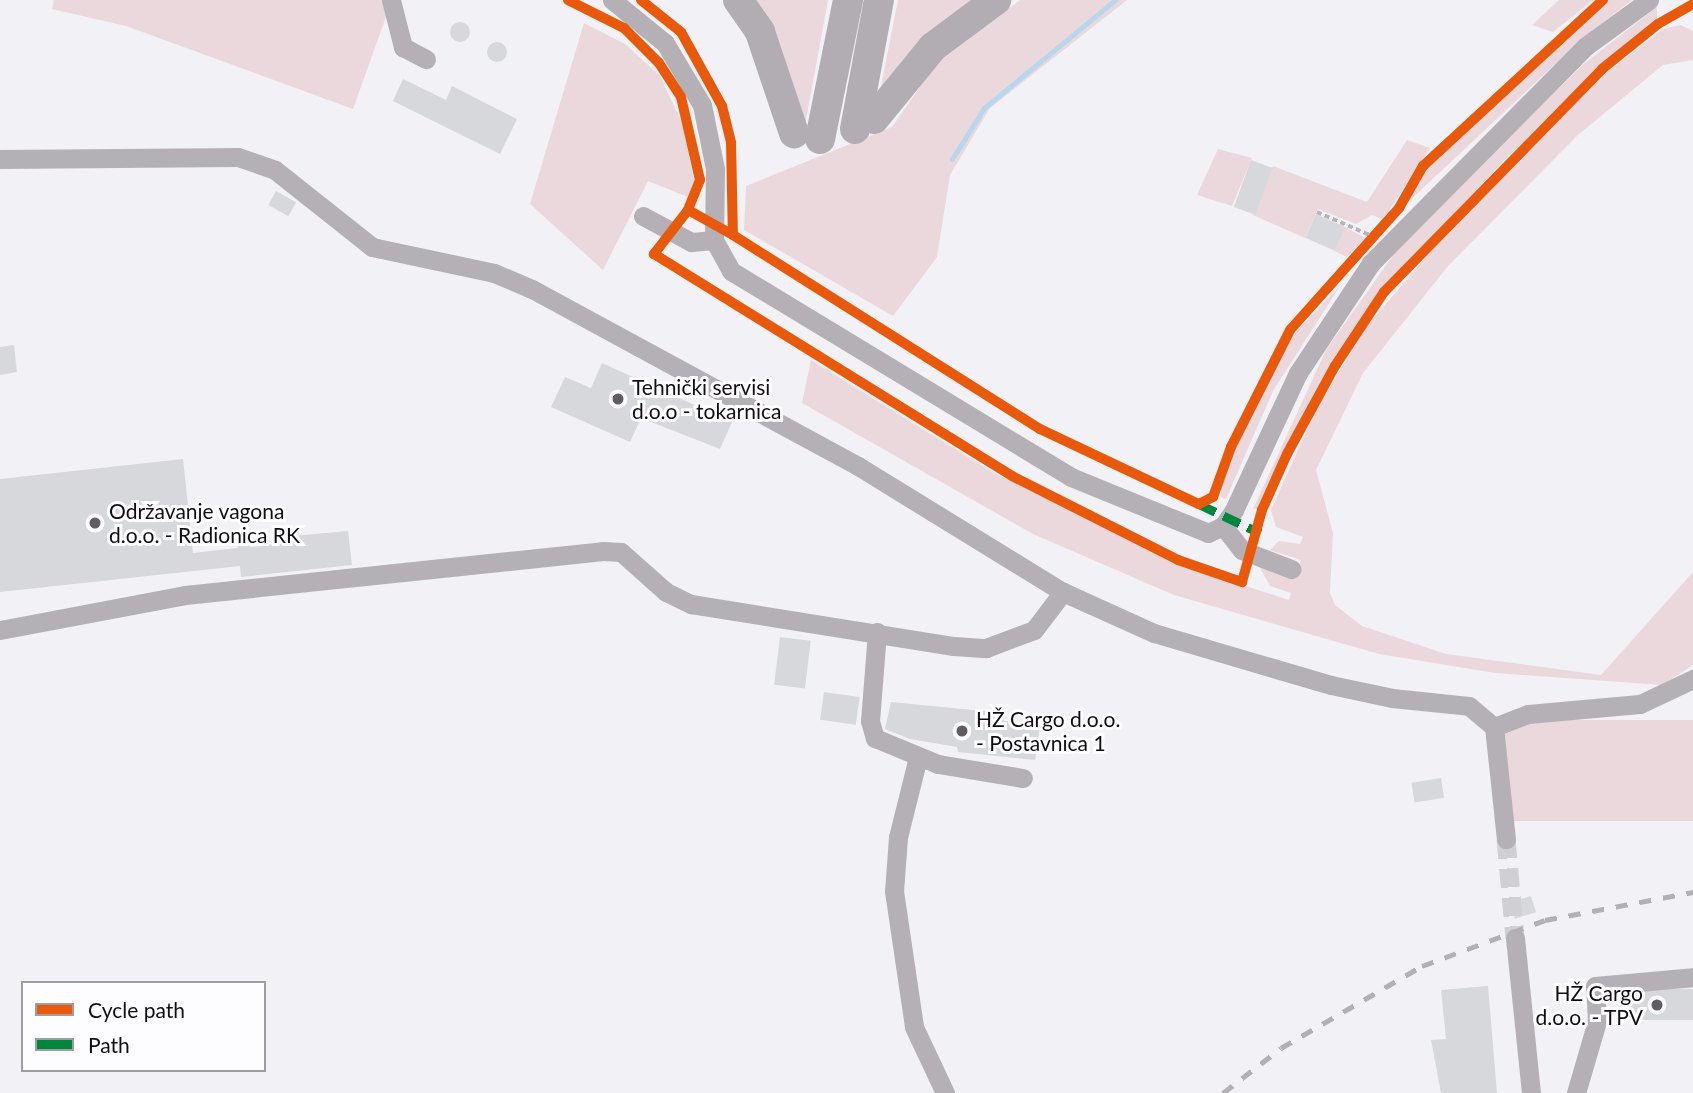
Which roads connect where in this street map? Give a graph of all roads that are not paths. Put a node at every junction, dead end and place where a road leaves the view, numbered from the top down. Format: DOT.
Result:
graph roads {
  1 [pos="391,0"];
  2 [pos="612,0"];
  3 [pos="738,0"];
  4 [pos="848,0"];
  5 [pos="879,0"];
  6 [pos="996,0"];
  7 [pos="1649,0"];
  8 [pos="426,59"];
  9 [pos="0,159"];
  10 [pos="642,216"];
  11 [pos="714,240"];
  12 [pos="1223,526"];
  13 [pos="1291,569"];
  14 [pos="1063,592"];
  15 [pos="0,630"];
  16 [pos="877,632"];
  17 [pos="1693,679"];
  18 [pos="1494,727"];
  19 [pos="918,757"];
  20 [pos="1023,778"];
  21 [pos="1506,839"];
  22 [pos="1515,938"];
  23 [pos="1693,977"];
  24 [pos="945,1093"];
  25 [pos="1531,1093"];
  26 [pos="1576,1093"];
  1 -- 8 [label="street"];
  2 -- 11 [label="street"];
  3 -- 4 [label="highway"];
  5 -- 6 [label="highway"];
  7 -- 12 [label="street"];
  9 -- 14 [label="street"];
  10 -- 11 [label="street"];
  11 -- 12 [label="street"];
  12 -- 13 [label="street"];
  14 -- 16 [label="street"];
  14 -- 18 [label="street"];
  15 -- 16 [label="street"];
  16 -- 19 [label="street"];
  17 -- 18 [label="street"];
  18 -- 21 [label="street"];
  19 -- 20 [label="street"];
  19 -- 24 [label="street"];
  22 -- 25 [label="street"];
  23 -- 26 [label="street"];
}
